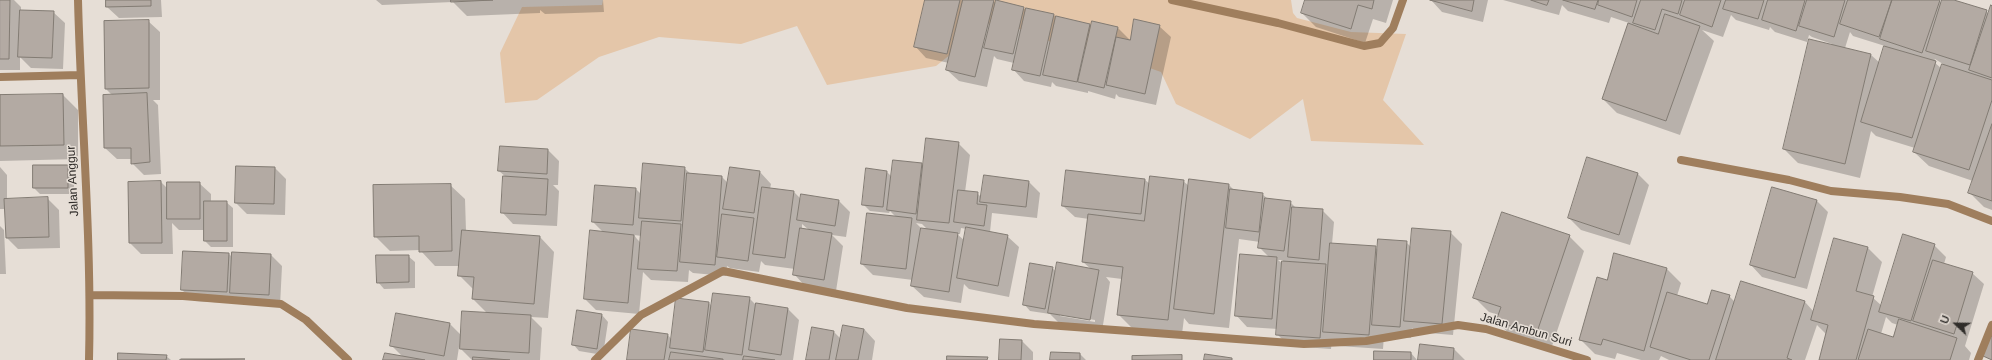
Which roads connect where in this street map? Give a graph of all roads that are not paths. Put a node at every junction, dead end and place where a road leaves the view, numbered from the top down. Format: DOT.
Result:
graph roads {
  1 [pos="78,0"];
  2 [pos="1172,0"];
  3 [pos="1403,0"];
  4 [pos="80,75"];
  5 [pos="0,78"];
  6 [pos="1681,160"];
  7 [pos="1992,221"];
  8 [pos="91,295"];
  9 [pos="1992,325"];
  10 [pos="89,360"];
  11 [pos="348,360"];
  12 [pos="595,360"];
  13 [pos="1587,360"];
  14 [pos="1978,360"];
  1 -- 4 [label="street, Jalan Anggur"];
  2 -- 3 [label="street"];
  4 -- 5 [label="street"];
  4 -- 8 [label="street, Jalan Anggur"];
  6 -- 7 [label="street"];
  8 -- 10 [label="street, Jalan Anggur"];
  8 -- 11 [label="street"];
  9 -- 14 [label="street"];
  12 -- 13 [label="street, Jalan Ambun Suri"];
}
